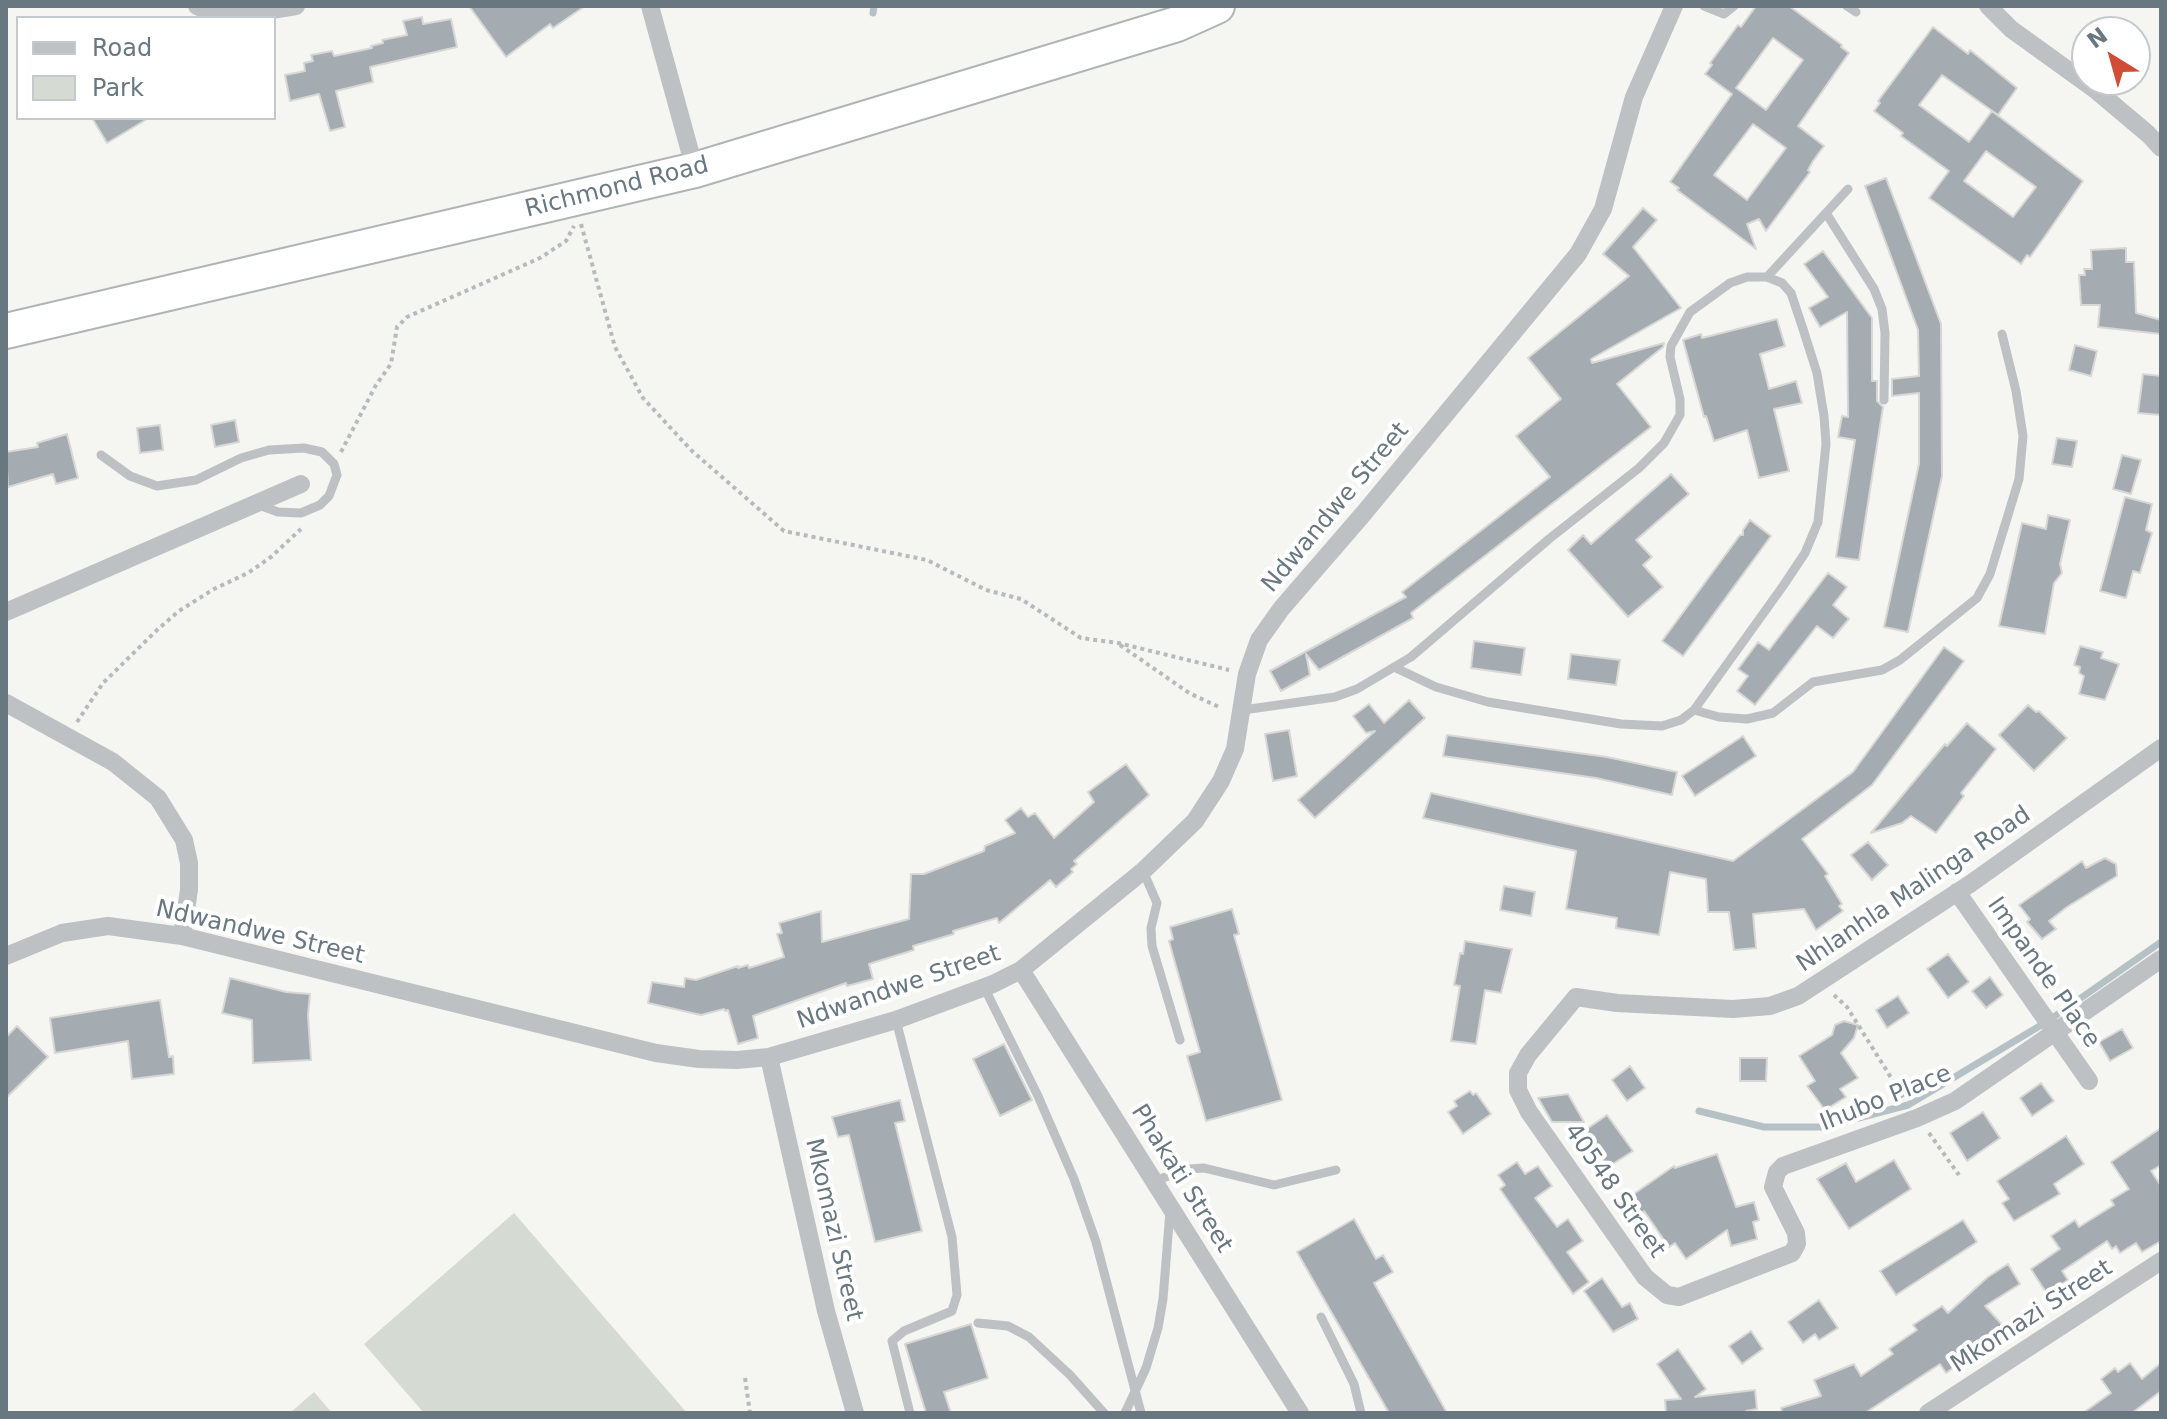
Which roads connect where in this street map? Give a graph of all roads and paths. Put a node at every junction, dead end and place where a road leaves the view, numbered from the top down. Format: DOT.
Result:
graph roads {
  1 [pos="197,6"];
  2 [pos="296,6"];
  3 [pos="650,6"];
  4 [pos="1217,6"];
  5 [pos="1674,6"];
  6 [pos="1704,6"];
  7 [pos="1734,6"];
  8 [pos="1847,6"];
  9 [pos="1988,6"];
  10 [pos="1856,12"];
  11 [pos="2161,148"];
  12 [pos="695,170"];
  13 [pos="1848,189"];
  14 [pos="1826,213"];
  15 [pos="1767,277"];
  16 [pos="6,331"];
  17 [pos="2002,334"];
  18 [pos="1884,400"];
  19 [pos="101,455"];
  20 [pos="334,464"];
  21 [pos="301,484"];
  22 [pos="256,504"];
  23 [pos="320,505"];
  24 [pos="6,612"];
  25 [pos="1118,643"];
  26 [pos="1396,668"];
  27 [pos="1247,674"];
  28 [pos="6,703"];
  29 [pos="1694,710"];
  30 [pos="1242,714"];
  31 [pos="71,739"];
  32 [pos="2161,748"];
  33 [pos="1143,871"];
  34 [pos="1957,892"];
  35 [pos="182,936"];
  36 [pos="6,956"];
  37 [pos="2161,959"];
  38 [pos="1021,970"];
  39 [pos="1820,983"];
  40 [pos="984,987"];
  41 [pos="1576,997"];
  42 [pos="896,1020"];
  43 [pos="2055,1031"];
  44 [pos="1180,1040"];
  45 [pos="769,1057"];
  46 [pos="2089,1081"];
  47 [pos="1917,1118"];
  48 [pos="1336,1170"];
  49 [pos="1959,1175"];
  50 [pos="1154,1181"];
  51 [pos="1170,1207"];
  52 [pos="1792,1253"];
  53 [pos="2161,1261"];
  54 [pos="1321,1317"];
  55 [pos="978,1323"];
  56 [pos="745,1378"];
  57 [pos="1136,1393"];
  58 [pos="750,1413"];
  59 [pos="855,1413"];
  60 [pos="910,1413"];
  61 [pos="1104,1413"];
  62 [pos="1125,1413"];
  63 [pos="1141,1413"];
  64 [pos="1300,1413"];
  65 [pos="1361,1413"];
  66 [pos="1928,1413"];
  1 -- 2 [label="street"];
  3 -- 12 [label="street"];
  4 -- 12 [label="highway, Richmond Road"];
  5 -- 27 [label="street, Ndwandwe Street"];
  6 -- 7 [label="lane"];
  8 -- 10 [label="lane"];
  9 -- 11 [label="street"];
  12 -- 16 [label="highway, Richmond Road"];
  13 -- 14 [label="lane"];
  14 -- 15 [label="lane"];
  14 -- 18 [label="lane"];
  15 -- 26 [label="lane"];
  15 -- 29 [label="lane"];
  17 -- 29 [label="lane"];
  19 -- 20 [label="lane"];
  20 -- 23 [label="lane"];
  20 -- 25 [label="path"];
  21 -- 22 [label="street"];
  22 -- 23 [label="lane"];
  22 -- 24 [label="street"];
  23 -- 31 [label="path"];
  25 -- 27 [label="path"];
  25 -- 30 [label="path"];
  26 -- 29 [label="lane"];
  26 -- 30 [label="lane"];
  27 -- 30 [label="street, Ndwandwe Street"];
  28 -- 31 [label="street"];
  30 -- 33 [label="street, Ndwandwe Street"];
  31 -- 35 [label="street"];
  32 -- 34 [label="street, Nhlanhla Malinga Road"];
  33 -- 38 [label="street, Ndwandwe Street"];
  33 -- 44 [label="lane"];
  34 -- 39 [label="street, Nhlanhla Malinga Road"];
  34 -- 43 [label="street, Impande Place"];
  35 -- 36 [label="street, Ndwandwe Street"];
  35 -- 45 [label="street, Ndwandwe Street"];
  37 -- 43 [label="street, Ihubo Place"];
  38 -- 40 [label="street, Ndwandwe Street"];
  38 -- 50 [label="street, Phakati Street"];
  39 -- 41 [label="street, Nhlanhla Malinga Road"];
  39 -- 47 [label="path"];
  40 -- 42 [label="street, Ndwandwe Street"];
  40 -- 57 [label="lane"];
  41 -- 52 [label="street, 40548 Street"];
  42 -- 45 [label="street, Ndwandwe Street"];
  42 -- 60 [label="lane"];
  43 -- 46 [label="street, Impande Place"];
  43 -- 47 [label="street, Ihubo Place"];
  45 -- 59 [label="street, Mkomazi Street"];
  47 -- 49 [label="path"];
  47 -- 52 [label="street, Ihubo Place"];
  48 -- 50 [label="lane"];
  50 -- 51 [label="street, Phakati Street"];
  51 -- 57 [label="lane"];
  51 -- 64 [label="street, Phakati Street"];
  53 -- 66 [label="street, Mkomazi Street"];
  54 -- 65 [label="lane"];
  55 -- 61 [label="lane"];
  56 -- 58 [label="path"];
  57 -- 62 [label="lane"];
  57 -- 63 [label="lane"];
}
